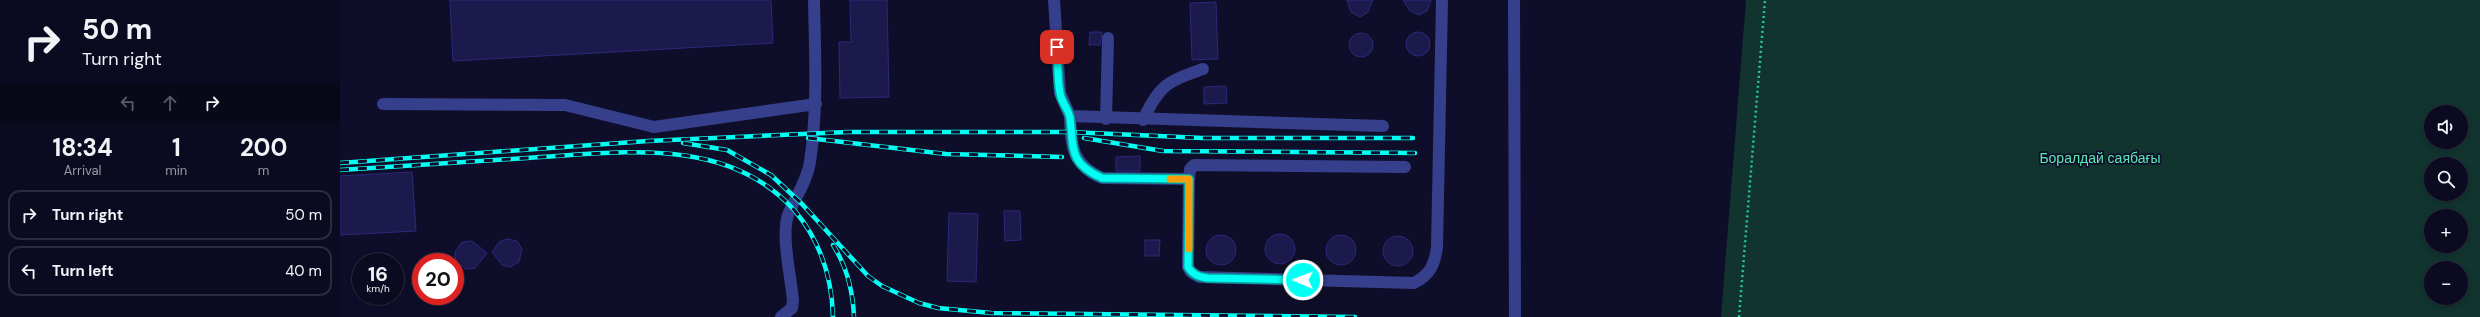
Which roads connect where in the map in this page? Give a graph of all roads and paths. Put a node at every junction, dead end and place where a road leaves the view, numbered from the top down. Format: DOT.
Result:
graph roads {
  1 [pos="814,0"];
  2 [pos="1054,0"];
  3 [pos="1442,0"];
  4 [pos="1514,0"];
  5 [pos="1765,0"];
  6 [pos="1108,38"];
  7 [pos="1203,69"];
  8 [pos="383,104"];
  9 [pos="816,104"];
  10 [pos="1070,116"];
  11 [pos="1106,119"];
  12 [pos="1143,120"];
  13 [pos="1383,126"];
  14 [pos="1406,167"];
  15 [pos="1189,179"];
  16 [pos="781,317"];
  17 [pos="1515,317"];
  18 [pos="1739,317"];
  1 -- 9 [label="street"];
  2 -- 10 [label="street"];
  3 -- 15 [label="street"];
  4 -- 17 [label="street"];
  5 -- 18 [label="path"];
  6 -- 11 [label="street"];
  7 -- 12 [label="street"];
  8 -- 9 [label="street"];
  9 -- 16 [label="street"];
  10 -- 11 [label="street"];
  10 -- 15 [label="street"];
  11 -- 12 [label="street"];
  12 -- 13 [label="street"];
  14 -- 15 [label="street"];
}
